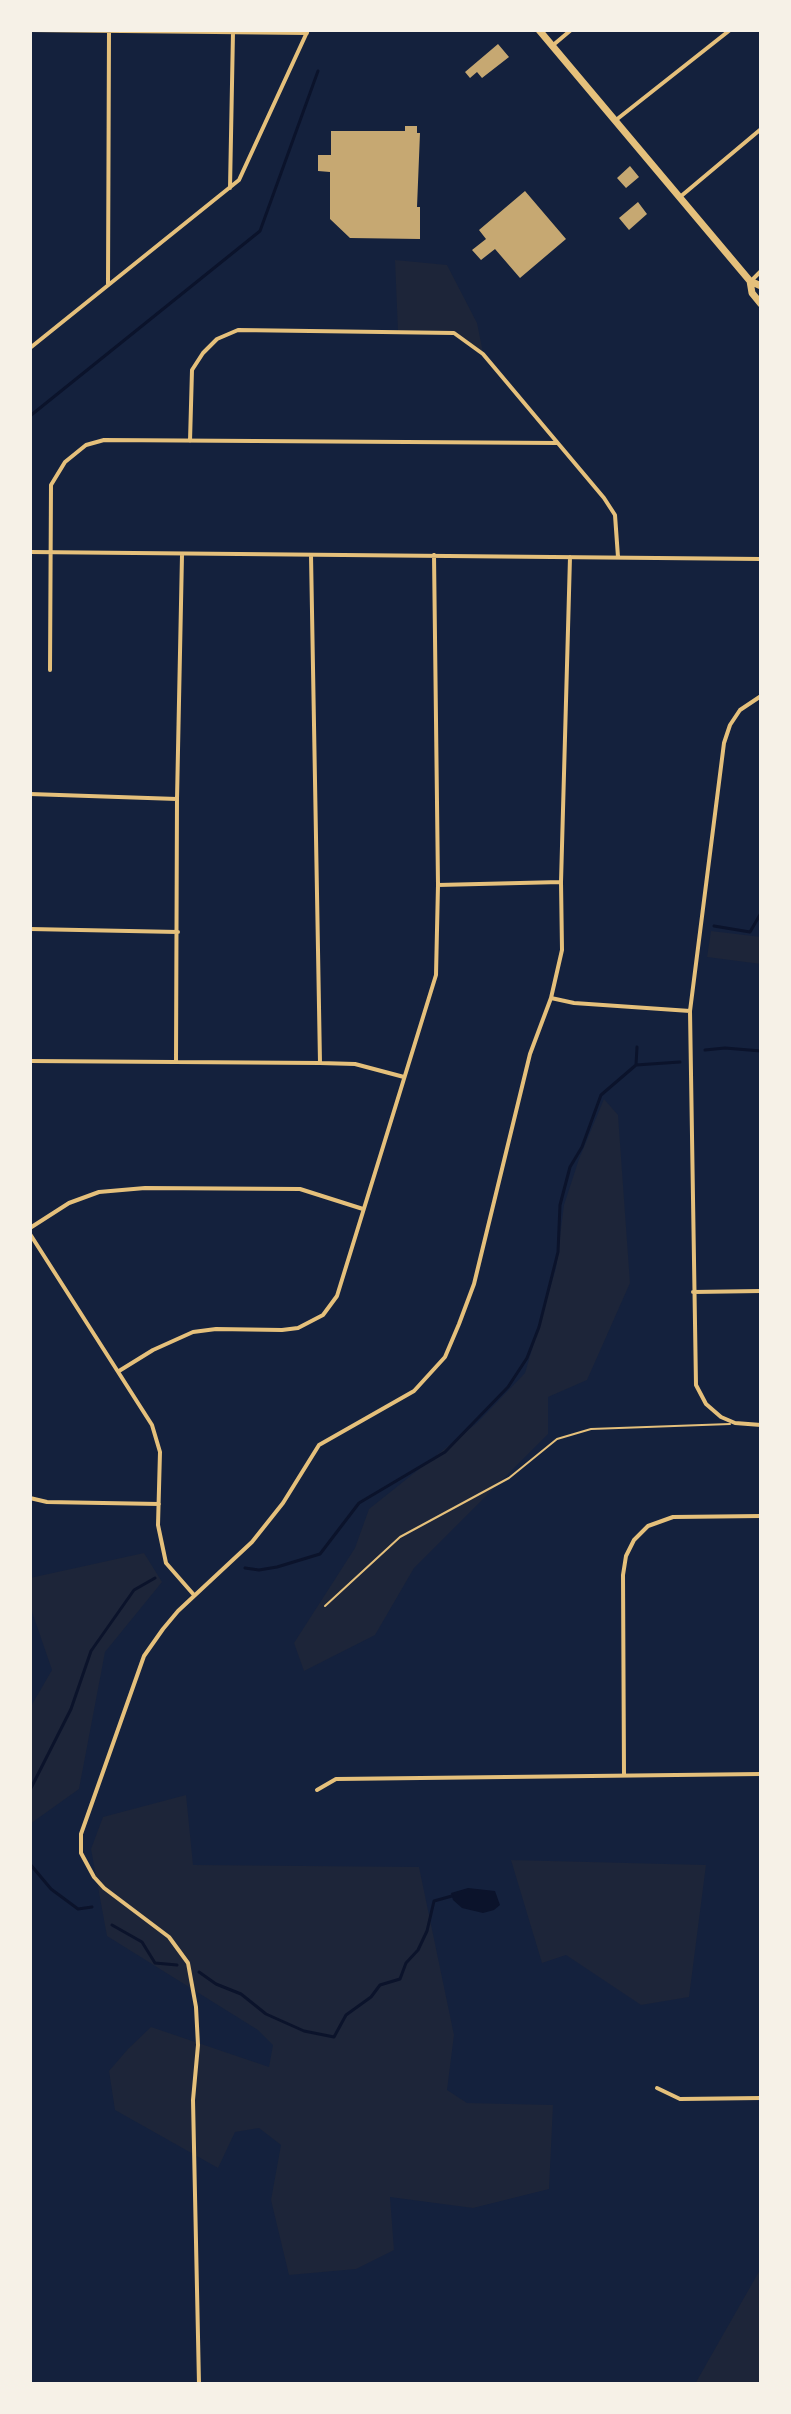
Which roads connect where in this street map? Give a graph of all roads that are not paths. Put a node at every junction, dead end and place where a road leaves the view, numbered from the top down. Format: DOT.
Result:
graph roads {
  1 [pos="30,30"];
  2 [pos="109,30"];
  3 [pos="539,30"];
  4 [pos="571,30"];
  5 [pos="730,30"];
  6 [pos="233,31"];
  7 [pos="308,32"];
  8 [pos="552,46"];
  9 [pos="614,121"];
  10 [pos="761,129"];
  11 [pos="230,188"];
  12 [pos="679,198"];
  13 [pos="761,271"];
  14 [pos="750,281"];
  15 [pos="108,286"];
  16 [pos="761,286"];
  17 [pos="761,304"];
  18 [pos="30,348"];
  19 [pos="190,441"];
  20 [pos="557,443"];
  21 [pos="30,552"];
  22 [pos="50,552"];
  23 [pos="182,555"];
  24 [pos="311,555"];
  25 [pos="434,555"];
  26 [pos="570,557"];
  27 [pos="618,557"];
  28 [pos="761,559"];
  29 [pos="50,670"];
  30 [pos="761,696"];
  31 [pos="30,794"];
  32 [pos="177,799"];
  33 [pos="561,882"];
  34 [pos="438,885"];
  35 [pos="30,929"];
  36 [pos="178,932"];
  37 [pos="551,998"];
  38 [pos="690,1011"];
  39 [pos="30,1061"];
  40 [pos="176,1062"];
  41 [pos="320,1063"];
  42 [pos="404,1077"];
  43 [pos="363,1209"];
  44 [pos="30,1231"];
  45 [pos="761,1291"];
  46 [pos="693,1292"];
  47 [pos="119,1371"];
  48 [pos="735,1423"];
  49 [pos="761,1425"];
  50 [pos="30,1498"];
  51 [pos="160,1504"];
  52 [pos="761,1516"];
  53 [pos="194,1595"];
  54 [pos="325,1606"];
  55 [pos="761,1774"];
  56 [pos="624,1775"];
  57 [pos="317,1790"];
  58 [pos="657,2088"];
  59 [pos="761,2098"];
  60 [pos="199,2384"];
  1 -- 2 [label="street"];
  2 -- 6 [label="street"];
  2 -- 15 [label="street"];
  3 -- 8 [label="main road"];
  4 -- 8 [label="street"];
  5 -- 9 [label="street"];
  6 -- 7 [label="street"];
  6 -- 11 [label="street"];
  7 -- 11 [label="street"];
  8 -- 9 [label="main road"];
  9 -- 12 [label="main road"];
  10 -- 12 [label="street"];
  11 -- 15 [label="street"];
  12 -- 14 [label="main road"];
  13 -- 14 [label="street"];
  14 -- 16 [label="main road"];
  14 -- 17 [label="main road"];
  15 -- 18 [label="street"];
  19 -- 20 [label="street"];
  19 -- 20 [label="street"];
  19 -- 22 [label="street"];
  20 -- 27 [label="street"];
  21 -- 22 [label="street"];
  22 -- 23 [label="street"];
  22 -- 29 [label="street"];
  23 -- 24 [label="street"];
  23 -- 32 [label="street"];
  24 -- 25 [label="street"];
  24 -- 41 [label="street"];
  25 -- 26 [label="street"];
  25 -- 34 [label="street"];
  26 -- 27 [label="street"];
  26 -- 33 [label="street"];
  27 -- 28 [label="street"];
  30 -- 38 [label="street"];
  31 -- 32 [label="street"];
  32 -- 36 [label="street"];
  33 -- 34 [label="street"];
  33 -- 37 [label="street"];
  34 -- 42 [label="street"];
  35 -- 36 [label="street"];
  36 -- 40 [label="street"];
  37 -- 38 [label="street"];
  37 -- 53 [label="street"];
  38 -- 46 [label="street"];
  39 -- 40 [label="street"];
  40 -- 41 [label="street"];
  41 -- 42 [label="street"];
  42 -- 43 [label="street"];
  43 -- 44 [label="street"];
  43 -- 47 [label="street"];
  44 -- 47 [label="street"];
  45 -- 46 [label="street"];
  46 -- 48 [label="street"];
  47 -- 51 [label="street"];
  48 -- 49 [label="street"];
  48 -- 54 [label="lane"];
  50 -- 51 [label="street"];
  51 -- 53 [label="street"];
  52 -- 56 [label="street"];
  53 -- 60 [label="street"];
  55 -- 56 [label="street"];
  56 -- 57 [label="street"];
  58 -- 59 [label="street"];
}
